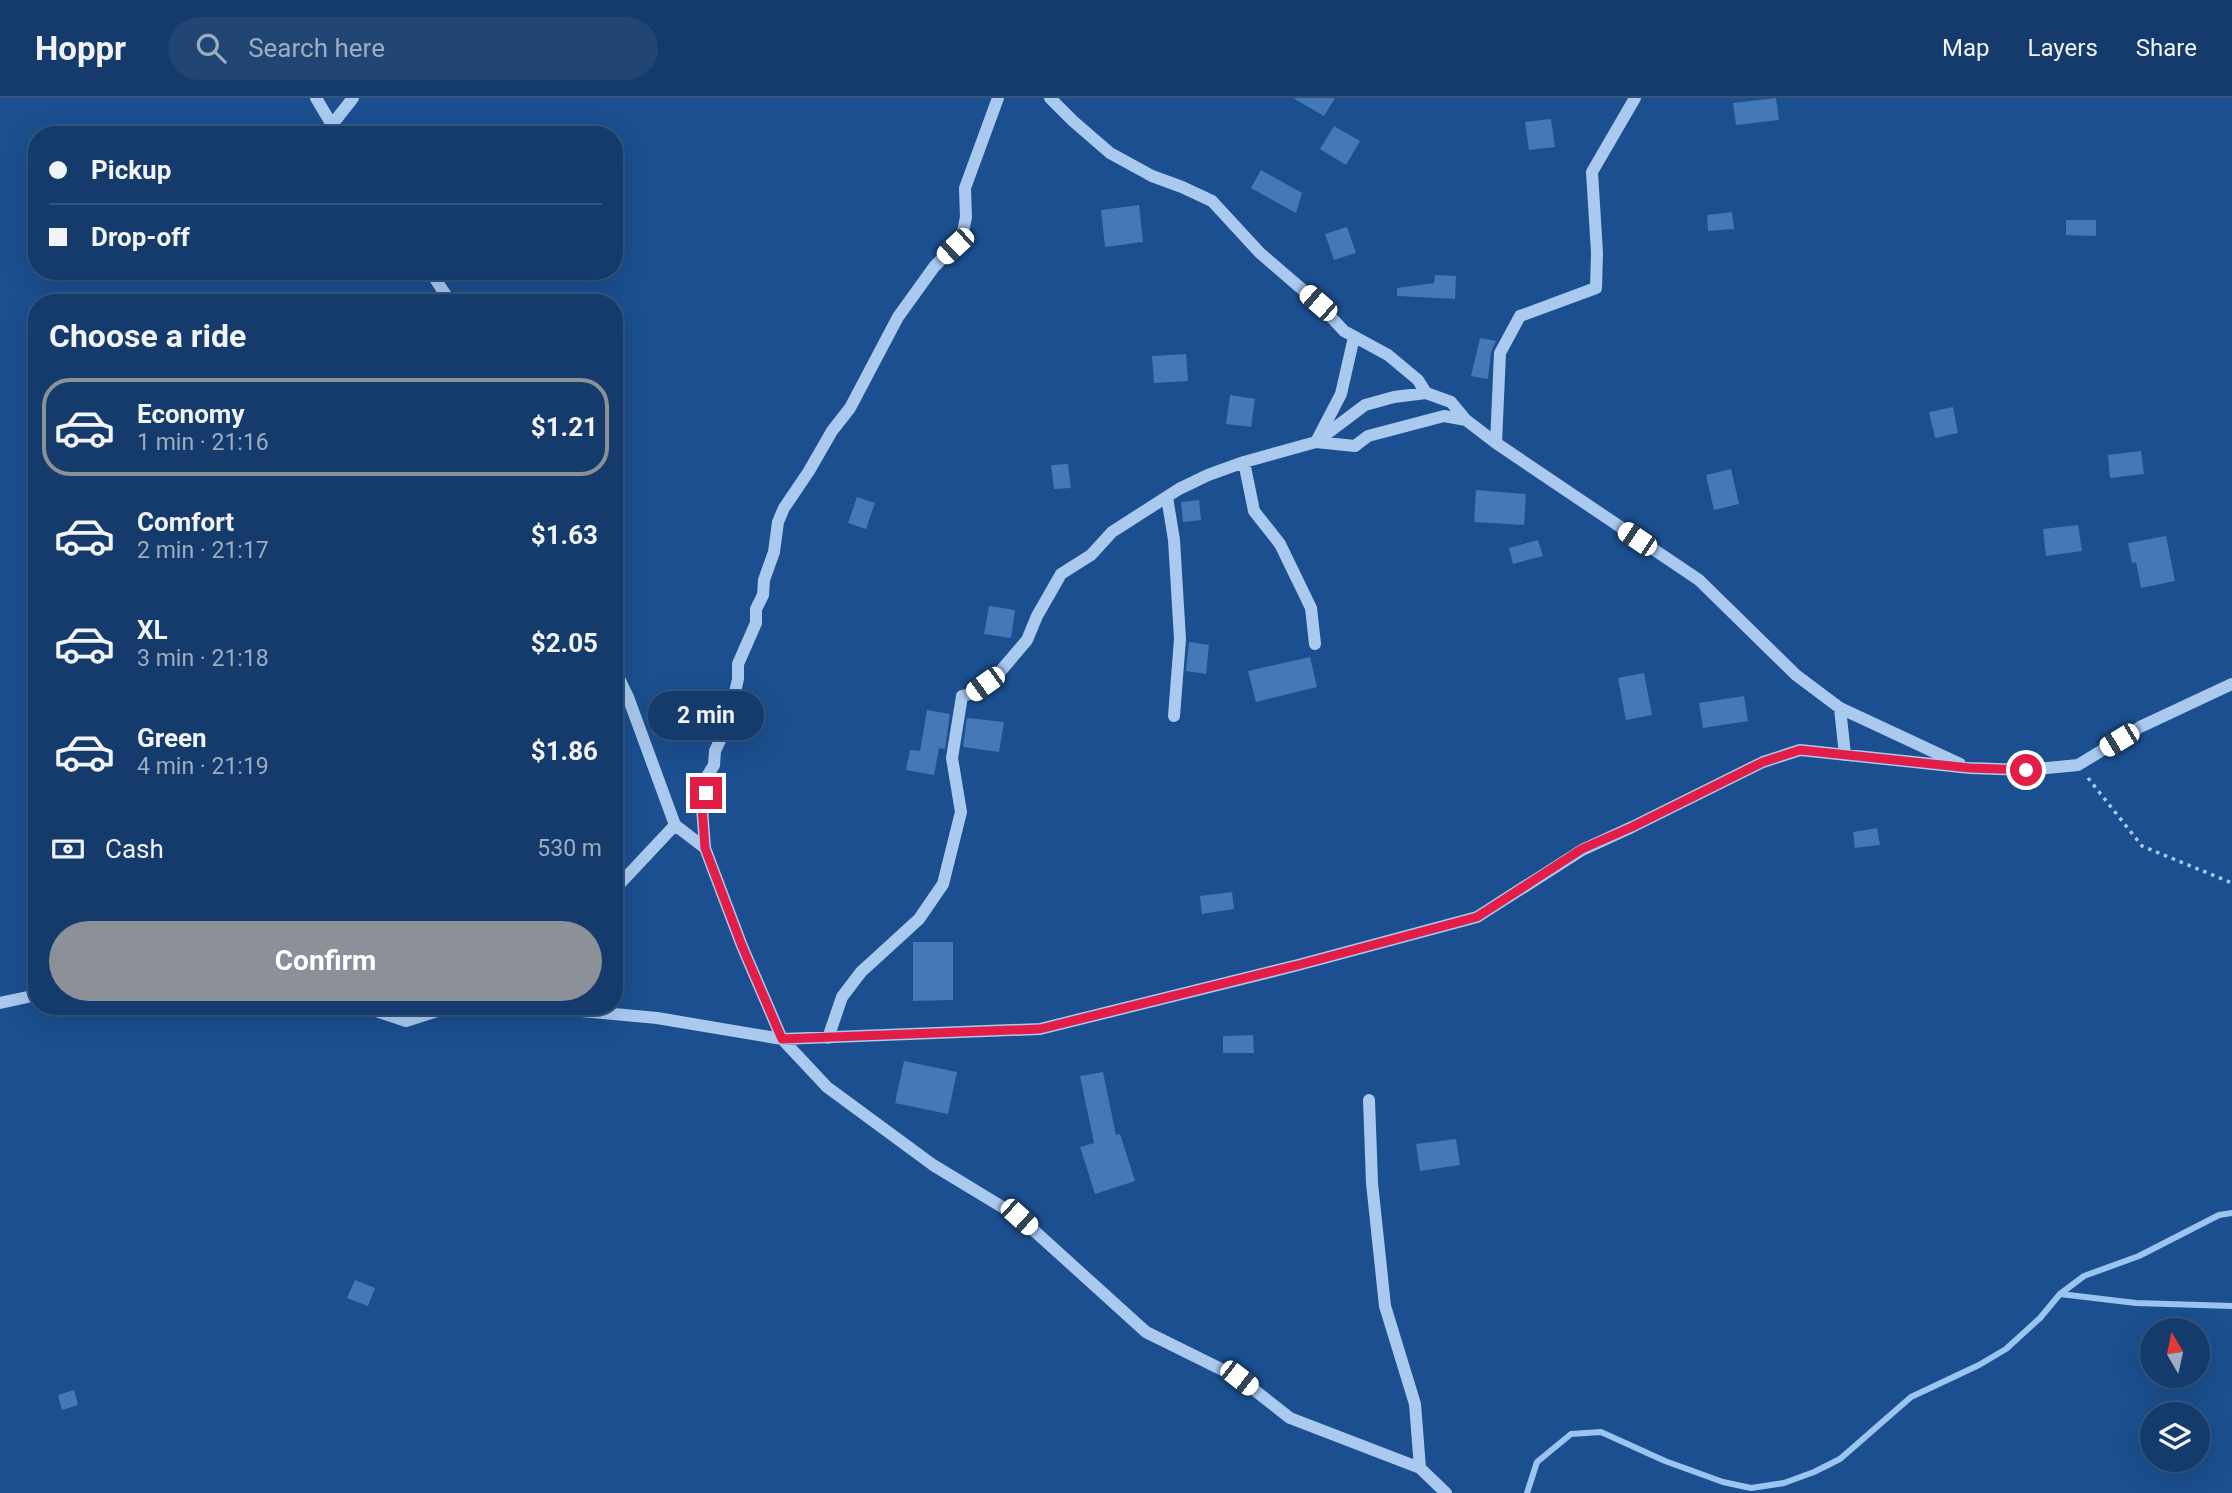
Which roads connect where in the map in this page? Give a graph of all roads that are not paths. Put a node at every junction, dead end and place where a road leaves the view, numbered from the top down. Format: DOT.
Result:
graph roads {
  1 [pos="316,98"];
  2 [pos="353,98"];
  3 [pos="998,98"];
  4 [pos="1050,98"];
  5 [pos="1635,98"];
  6 [pos="333,126"];
  7 [pos="337,126"];
  8 [pos="1354,337"];
  9 [pos="1426,393"];
  10 [pos="1466,420"];
  11 [pos="1316,442"];
  12 [pos="1496,443"];
  13 [pos="1244,462"];
  14 [pos="1167,497"];
  15 [pos="1315,645"];
  16 [pos="2232,684"];
  17 [pos="623,687"];
  18 [pos="1840,708"];
  19 [pos="1174,716"];
  20 [pos="1845,755"];
  21 [pos="1970,768"];
  22 [pos="675,825"];
  23 [pos="705,848"];
  24 [pos="623,880"];
  25 [pos="28,997"];
  26 [pos="0,1003"];
  27 [pos="388,1015"];
  28 [pos="425,1015"];
  29 [pos="623,1015"];
  30 [pos="828,1038"];
  31 [pos="782,1039"];
  32 [pos="1369,1100"];
  33 [pos="1420,1468"];
  34 [pos="1446,1493"];
  1 -- 6 [label="street"];
  2 -- 7 [label="street"];
  3 -- 23 [label="street"];
  4 -- 8 [label="street"];
  5 -- 12 [label="street"];
  8 -- 9 [label="street"];
  8 -- 11 [label="street"];
  9 -- 10 [label="street"];
  9 -- 11 [label="street"];
  10 -- 11 [label="street"];
  10 -- 12 [label="street"];
  11 -- 13 [label="street"];
  12 -- 18 [label="street"];
  13 -- 14 [label="street"];
  13 -- 15 [label="street"];
  14 -- 19 [label="street"];
  14 -- 30 [label="street"];
  16 -- 21 [label="street"];
  17 -- 22 [label="street"];
  18 -- 20 [label="street"];
  18 -- 21 [label="street"];
  20 -- 21 [label="street"];
  20 -- 30 [label="street"];
  22 -- 23 [label="street"];
  22 -- 24 [label="street"];
  23 -- 31 [label="street"];
  25 -- 26 [label="street"];
  27 -- 28 [label="street"];
  29 -- 31 [label="street"];
  30 -- 31 [label="street"];
  31 -- 33 [label="street"];
  32 -- 33 [label="street"];
  33 -- 34 [label="street"];
}
